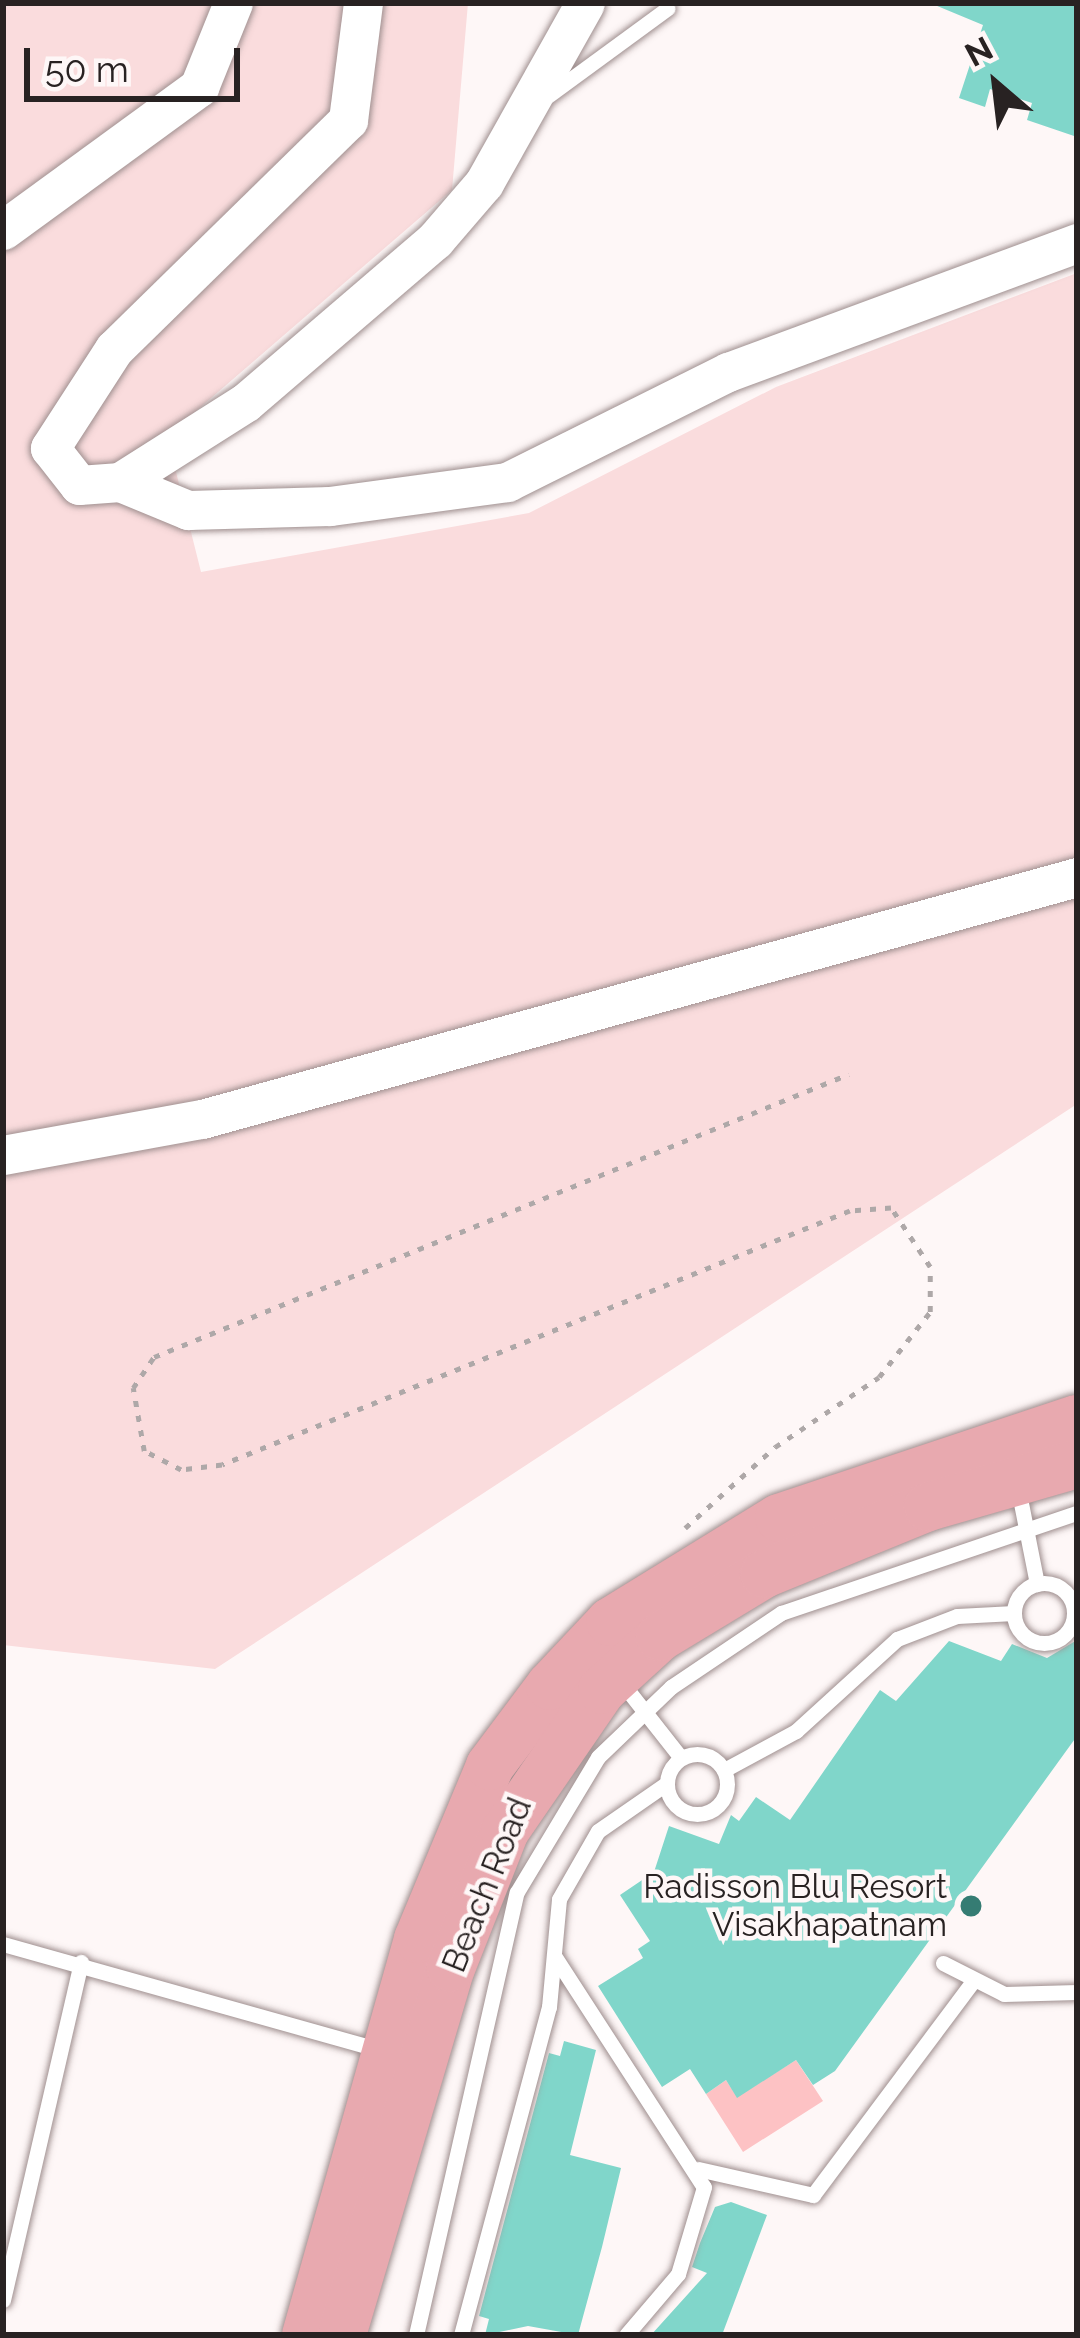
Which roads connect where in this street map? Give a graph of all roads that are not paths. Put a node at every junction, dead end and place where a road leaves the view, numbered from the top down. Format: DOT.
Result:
graph roads {
  1 [pos="233,3"];
  2 [pos="363,3"];
  3 [pos="585,3"];
  4 [pos="668,8"];
  5 [pos="527,110"];
  6 [pos="3,230"];
  7 [pos="1077,243"];
  8 [pos="119,482"];
  9 [pos="1077,878"];
  10 [pos="3,1155"];
  11 [pos="1077,1419"];
  12 [pos="1077,1464"];
  13 [pos="1016,1479"];
  14 [pos="1077,1513"];
  15 [pos="1026,1526"];
  16 [pos="1037,1584"];
  17 [pos="1071,1587"];
  18 [pos="1014,1613"];
  19 [pos="631,1693"];
  20 [pos="681,1758"];
  21 [pos="724,1769"];
  22 [pos="667,1783"];
  23 [pos="3,1944"];
  24 [pos="553,1954"];
  25 [pos="81,1962"];
  26 [pos="943,1963"];
  27 [pos="973,1982"];
  28 [pos="1077,1992"];
  29 [pos="382,2051"];
  30 [pos="698,2169"];
  31 [pos="3,2300"];
  32 [pos="306,2335"];
  33 [pos="342,2335"];
  34 [pos="416,2335"];
  35 [pos="461,2335"];
  36 [pos="626,2335"];
  1 -- 6 [label="street"];
  2 -- 8 [label="street"];
  3 -- 5 [label="street"];
  4 -- 5 [label="lane"];
  5 -- 8 [label="street"];
  7 -- 8 [label="street"];
  9 -- 10 [label="street"];
  11 -- 29 [label="main road"];
  12 -- 13 [label="main road, Beach Road"];
  13 -- 15 [label="lane"];
  13 -- 19 [label="main road, Beach Road"];
  14 -- 15 [label="lane"];
  15 -- 16 [label="lane"];
  15 -- 19 [label="lane"];
  16 -- 17 [label="lane"];
  16 -- 18 [label="lane"];
  17 -- 18 [label="lane"];
  18 -- 21 [label="lane"];
  19 -- 20 [label="lane"];
  19 -- 33 [label="main road, Beach Road"];
  19 -- 34 [label="lane"];
  20 -- 21 [label="lane"];
  20 -- 22 [label="lane"];
  21 -- 22 [label="lane"];
  22 -- 24 [label="lane"];
  23 -- 25 [label="lane"];
  24 -- 30 [label="lane"];
  24 -- 35 [label="lane"];
  25 -- 29 [label="lane"];
  25 -- 31 [label="lane"];
  26 -- 27 [label="lane"];
  27 -- 28 [label="lane"];
  27 -- 30 [label="lane"];
  29 -- 32 [label="main road"];
  30 -- 36 [label="lane"];
}
